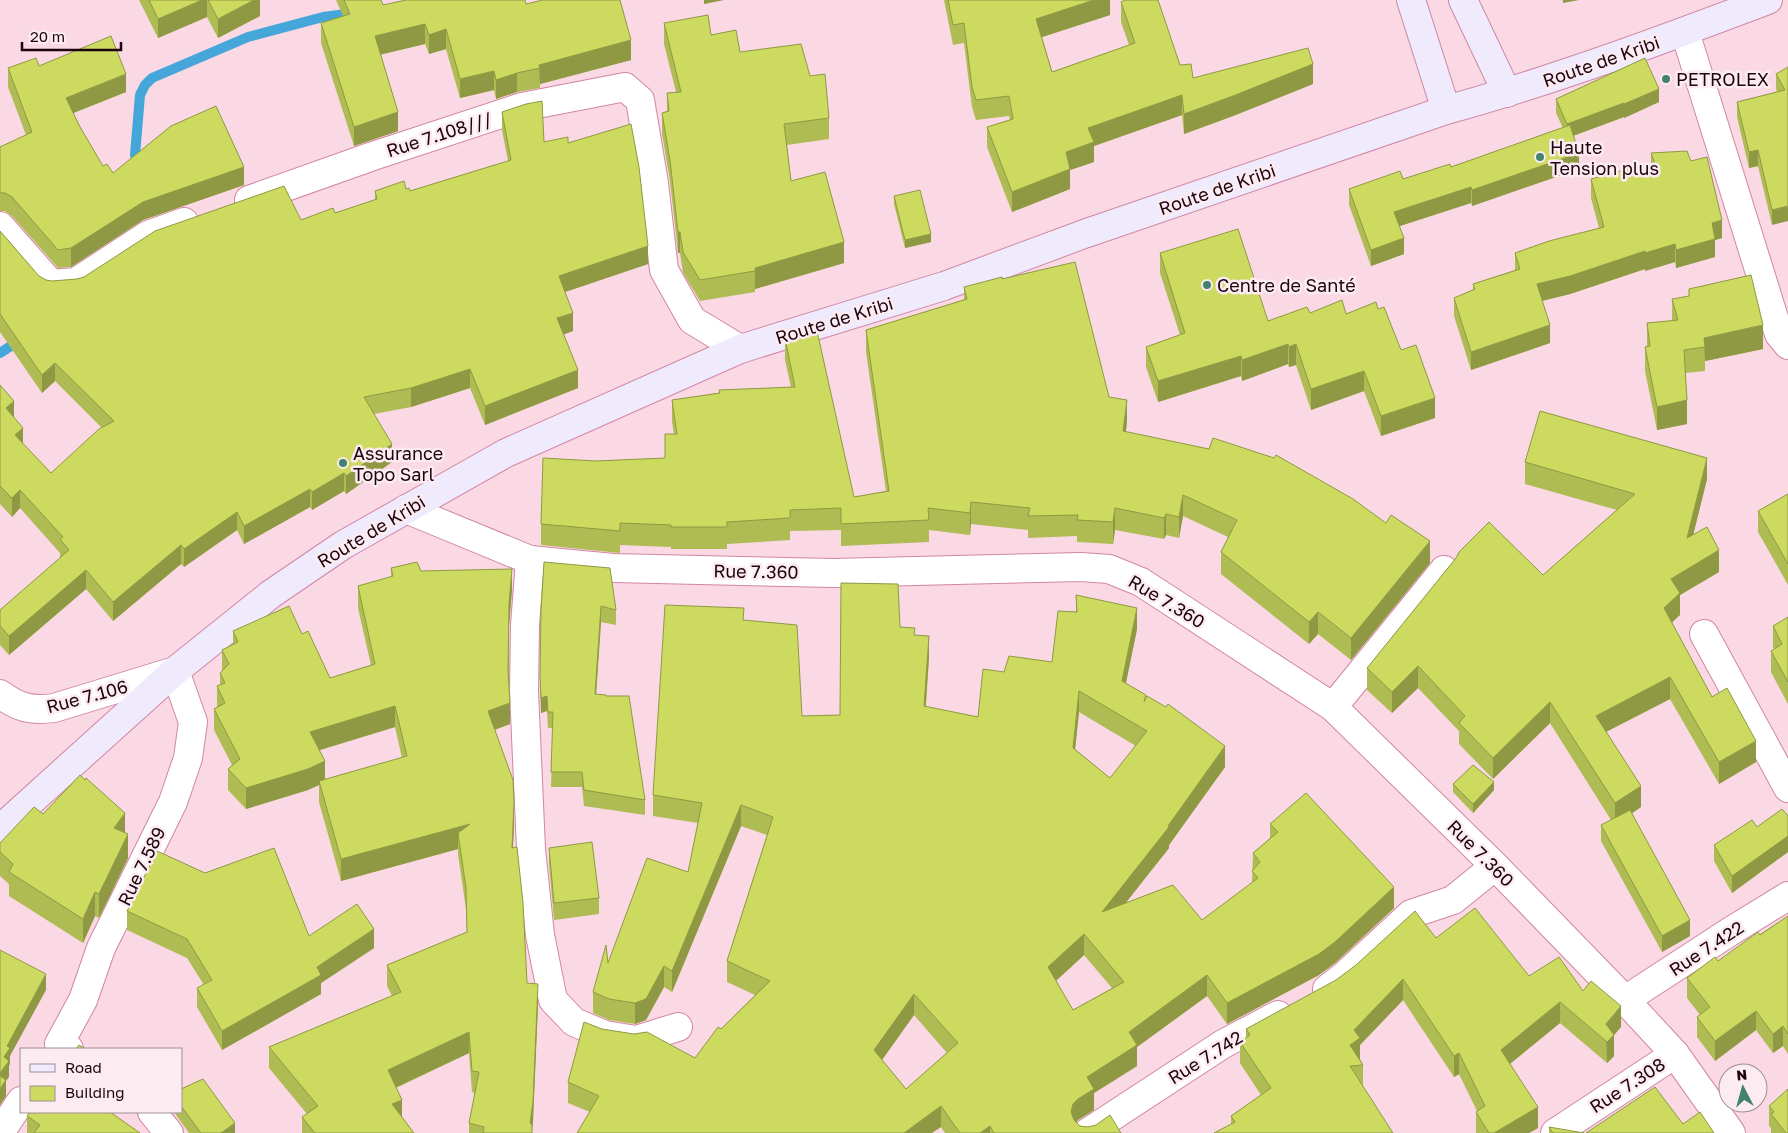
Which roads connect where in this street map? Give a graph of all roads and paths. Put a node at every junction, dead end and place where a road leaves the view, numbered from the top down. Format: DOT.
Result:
graph roads {
  1 [pos="1412,0"];
  2 [pos="1463,0"];
  3 [pos="1768,0"];
  4 [pos="1685,32"];
  5 [pos="1507,93"];
  6 [pos="1446,110"];
  7 [pos="0,226"];
  8 [pos="1788,345"];
  9 [pos="740,349"];
  10 [pos="406,509"];
  11 [pos="530,560"];
  12 [pos="1444,570"];
  13 [pos="1704,634"];
  14 [pos="175,671"];
  15 [pos="0,694"];
  16 [pos="1333,707"];
  17 [pos="1788,788"];
  18 [pos="0,830"];
  19 [pos="1495,866"];
  20 [pos="1788,896"];
  21 [pos="1625,1000"];
  22 [pos="678,1027"];
  23 [pos="61,1048"];
  24 [pos="1675,1054"];
  25 [pos="20,1103"];
  26 [pos="153,1113"];
  27 [pos="0,1133"];
  28 [pos="169,1133"];
  29 [pos="1086,1133"];
  30 [pos="1555,1133"];
  31 [pos="1730,1133"];
  1 -- 6 [label="main road"];
  2 -- 5 [label="main road"];
  3 -- 4 [label="main road, Route de Kribi"];
  4 -- 5 [label="main road, Route de Kribi"];
  4 -- 8 [label="street"];
  5 -- 6 [label="main road, Route de Kribi"];
  6 -- 9 [label="main road, Route de Kribi"];
  7 -- 9 [label="street, Rue 7.108///"];
  9 -- 10 [label="main road, Route de Kribi"];
  10 -- 11 [label="street, Rue 7.360"];
  10 -- 14 [label="main road, Route de Kribi"];
  11 -- 16 [label="street, Rue 7.360"];
  11 -- 22 [label="street"];
  12 -- 16 [label="street"];
  13 -- 17 [label="street"];
  14 -- 15 [label="street, Rue 7.106"];
  14 -- 18 [label="main road, Route de Kribi"];
  14 -- 23 [label="street, Rue 7.589"];
  16 -- 19 [label="street, Rue 7.360"];
  19 -- 21 [label="street, Rue 7.360"];
  19 -- 29 [label="street, Rue 7.742"];
  20 -- 21 [label="street, Rue 7.422"];
  21 -- 24 [label="street, Rue 7.360"];
  24 -- 30 [label="street, Rue 7.308"];
  24 -- 31 [label="street, Rue 7.360"];
  25 -- 27 [label="street"];
  26 -- 28 [label="street"];
}
